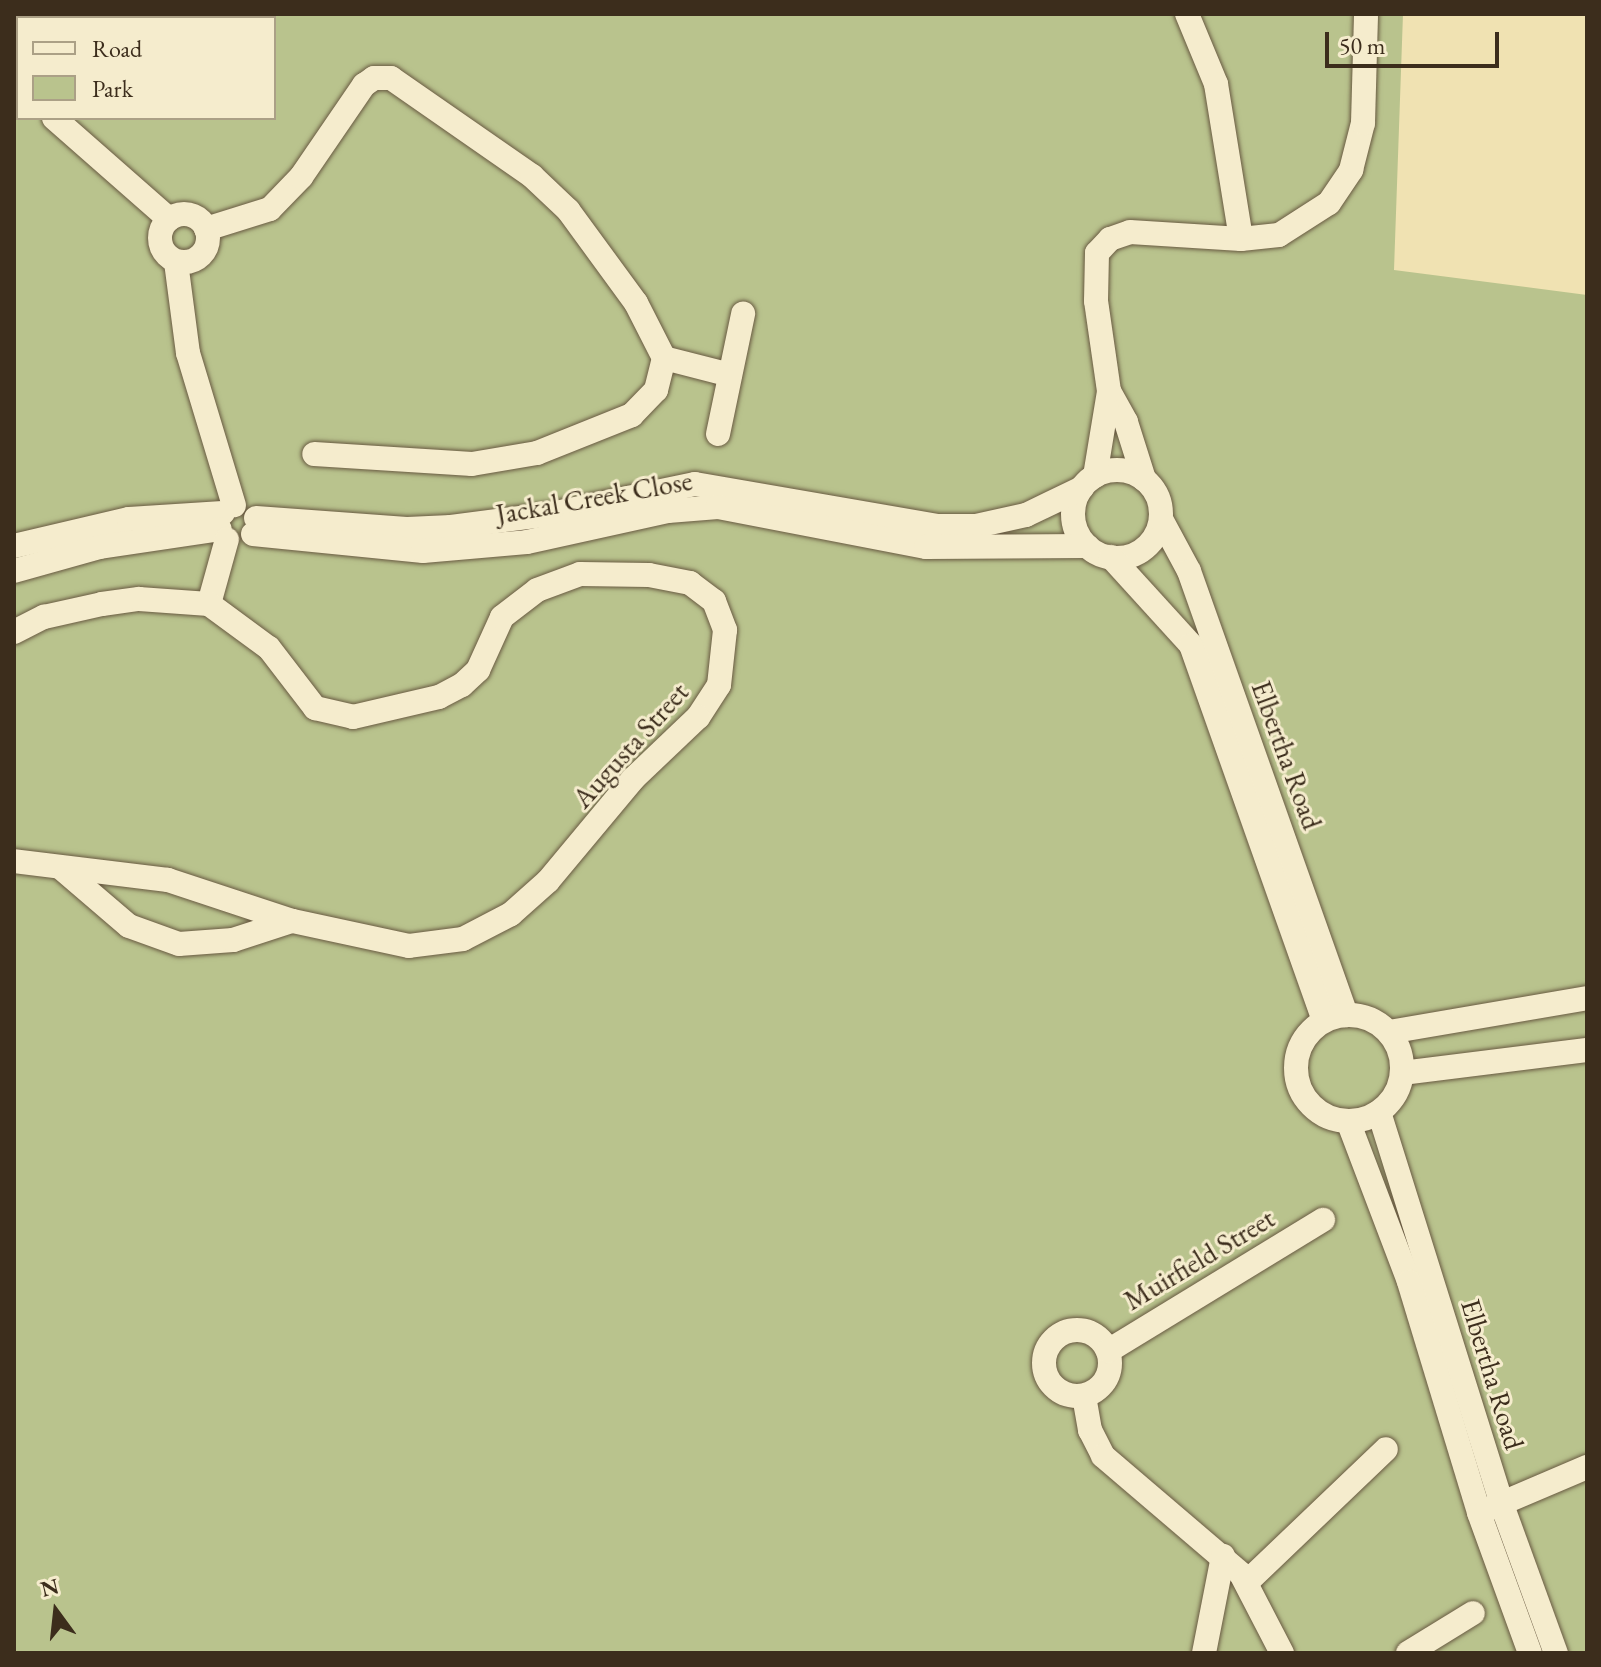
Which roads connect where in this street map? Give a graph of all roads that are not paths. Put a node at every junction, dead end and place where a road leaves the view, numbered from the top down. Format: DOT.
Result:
graph roads {
  1 [pos="1187,14"];
  2 [pos="1366,14"];
  3 [pos="56,120"];
  4 [pos="169,219"];
  5 [pos="206,229"];
  6 [pos="1241,239"];
  7 [pos="176,262"];
  8 [pos="743,314"];
  9 [pos="664,358"];
  10 [pos="730,375"];
  11 [pos="1109,391"];
  12 [pos="718,434"];
  13 [pos="314,454"];
  14 [pos="1144,479"];
  15 [pos="1088,482"];
  16 [pos="1161,519"];
  17 [pos="226,521"];
  18 [pos="254,526"];
  19 [pos="14,546"];
  20 [pos="1087,546"];
  21 [pos="1111,557"];
  22 [pos="14,571"];
  23 [pos="209,604"];
  24 [pos="14,632"];
  25 [pos="14,861"];
  26 [pos="61,868"];
  27 [pos="292,921"];
  28 [pos="1587,998"];
  29 [pos="1335,1018"];
  30 [pos="1389,1032"];
  31 [pos="1587,1050"];
  32 [pos="1402,1073"];
  33 [pos="1379,1112"];
  34 [pos="1348,1121"];
  35 [pos="1323,1220"];
  36 [pos="1108,1351"];
  37 [pos="1084,1396"];
  38 [pos="1386,1449"];
  39 [pos="1587,1467"];
  40 [pos="1502,1505"];
  41 [pos="1479,1513"];
  42 [pos="1223,1556"];
  43 [pos="1247,1582"];
  44 [pos="1473,1613"];
  45 [pos="1204,1653"];
  46 [pos="1282,1653"];
  47 [pos="1408,1653"];
  48 [pos="1530,1653"];
  49 [pos="1556,1653"];
  1 -- 6 [label="street"];
  2 -- 6 [label="street"];
  3 -- 4 [label="street"];
  4 -- 5 [label="street"];
  4 -- 7 [label="street"];
  5 -- 7 [label="street"];
  5 -- 9 [label="street"];
  6 -- 11 [label="street"];
  7 -- 17 [label="street"];
  8 -- 10 [label="street"];
  9 -- 10 [label="street"];
  9 -- 13 [label="street"];
  10 -- 12 [label="street"];
  11 -- 14 [label="street"];
  11 -- 15 [label="street"];
  14 -- 15 [label="street"];
  14 -- 16 [label="street"];
  15 -- 18 [label="street, Jackal Creek Close"];
  15 -- 20 [label="street"];
  16 -- 21 [label="street"];
  16 -- 29 [label="street, Elbertha Road"];
  17 -- 18 [label="street"];
  17 -- 18 [label="street"];
  17 -- 19 [label="street"];
  17 -- 22 [label="street"];
  17 -- 23 [label="street"];
  18 -- 20 [label="street, Jackal Creek Close"];
  20 -- 21 [label="street"];
  21 -- 29 [label="street, Elbertha Road"];
  23 -- 24 [label="street"];
  23 -- 27 [label="street, Augusta Street"];
  25 -- 26 [label="street, Augusta Street"];
  26 -- 27 [label="street, Augusta Street"];
  26 -- 27 [label="street, Augusta Street"];
  28 -- 30 [label="street"];
  29 -- 30 [label="street"];
  29 -- 34 [label="street"];
  30 -- 32 [label="street"];
  31 -- 32 [label="street"];
  32 -- 33 [label="street"];
  33 -- 34 [label="street"];
  33 -- 40 [label="street, Elbertha Road"];
  34 -- 41 [label="street, Elbertha Road"];
  35 -- 36 [label="street, Muirfield Street"];
  36 -- 37 [label="street"];
  36 -- 37 [label="street, Muirfield Street"];
  37 -- 42 [label="street"];
  38 -- 43 [label="street"];
  39 -- 40 [label="street"];
  40 -- 41 [label="street"];
  40 -- 49 [label="street, Elbertha Road"];
  41 -- 48 [label="street, Elbertha Road"];
  42 -- 43 [label="street"];
  42 -- 45 [label="street"];
  43 -- 46 [label="street"];
  44 -- 47 [label="street"];
}
